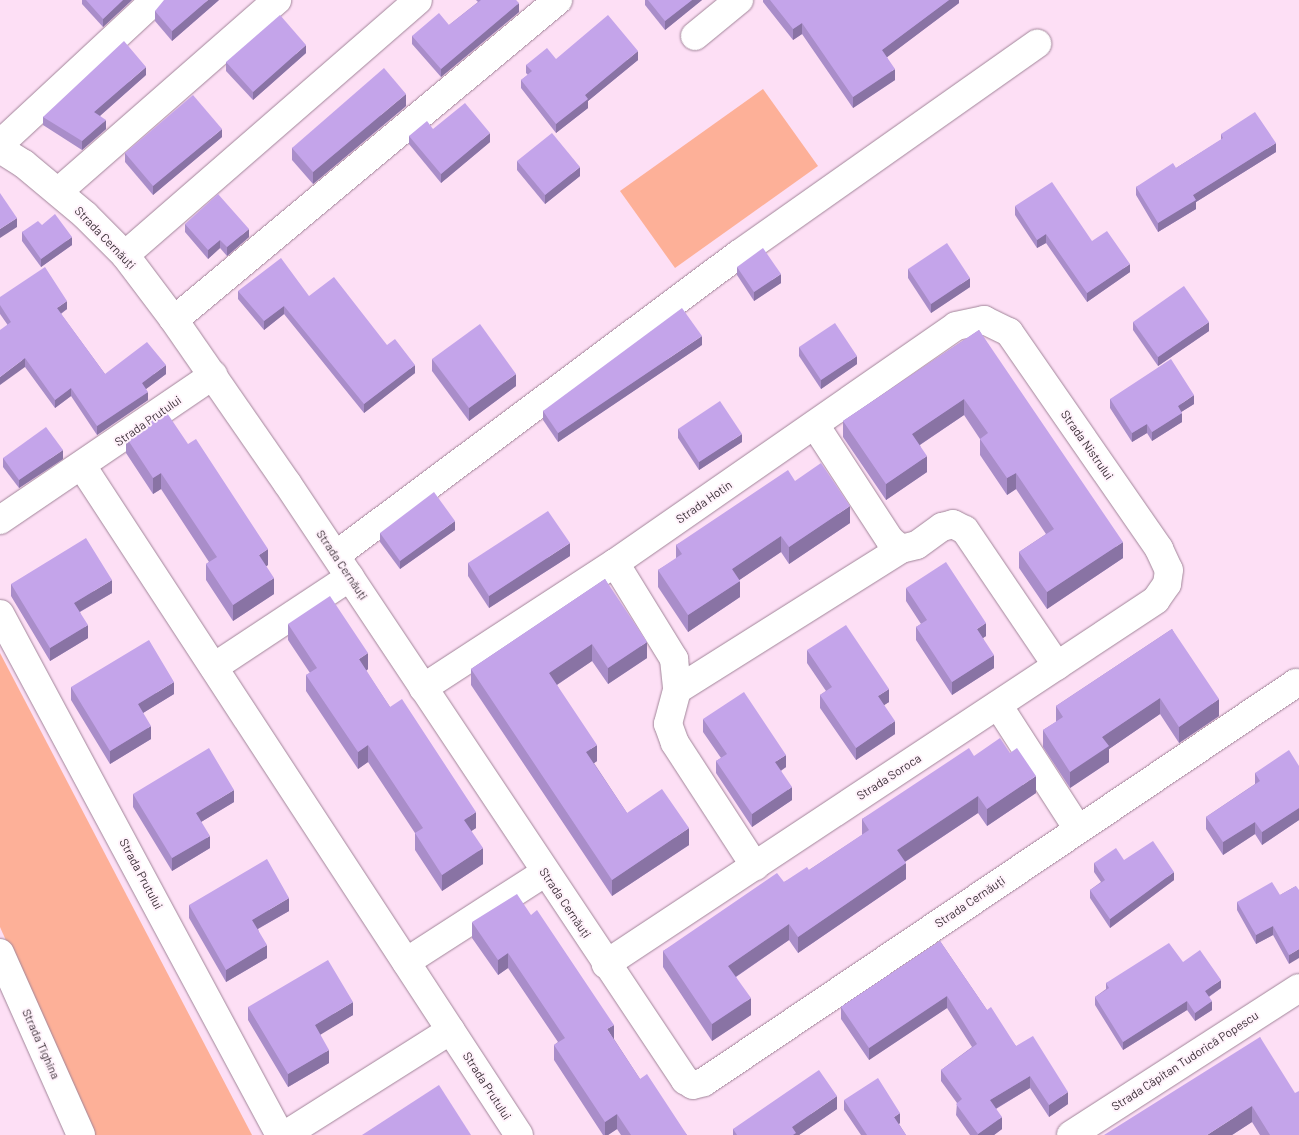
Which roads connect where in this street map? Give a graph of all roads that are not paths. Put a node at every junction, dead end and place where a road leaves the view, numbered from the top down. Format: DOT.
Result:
graph roads {
  1 [pos="155,0"];
  2 [pos="277,0"];
  3 [pos="418,0"];
  4 [pos="558,0"];
  5 [pos="739,0"];
  6 [pos="695,36"];
  7 [pos="1037,44"];
  8 [pos="0,144"];
  9 [pos="0,149"];
  10 [pos="59,191"];
  11 [pos="125,255"];
  12 [pos="174,320"];
  13 [pos="984,320"];
  14 [pos="213,375"];
  15 [pos="816,425"];
  16 [pos="82,466"];
  17 [pos="0,520"];
  18 [pos="901,549"];
  19 [pos="615,564"];
  20 [pos="343,566"];
  21 [pos="1167,584"];
  22 [pos="0,614"];
  23 [pos="1057,666"];
  24 [pos="214,667"];
  25 [pos="1296,683"];
  26 [pos="424,688"];
  27 [pos="677,690"];
  28 [pos="998,705"];
  29 [pos="1078,829"];
  30 [pos="755,866"];
  31 [pos="544,873"];
  32 [pos="0,953"];
  33 [pos="406,962"];
  34 [pos="606,964"];
  35 [pos="1299,988"];
  36 [pos="451,1030"];
  37 [pos="82,1135"];
  38 [pos="280,1135"];
  39 [pos="285,1135"];
  40 [pos="519,1135"];
  41 [pos="1071,1135"];
  1 -- 8 [label="street"];
  2 -- 10 [label="street"];
  3 -- 11 [label="street"];
  4 -- 12 [label="street"];
  5 -- 6 [label="street"];
  7 -- 20 [label="street"];
  9 -- 10 [label="street, Strada Cernăuți"];
  10 -- 11 [label="street, Strada Cernăuți"];
  11 -- 12 [label="street, Strada Cernăuți"];
  12 -- 14 [label="street, Strada Cernăuți"];
  13 -- 15 [label="street, Strada Hotin"];
  13 -- 21 [label="street, Strada Nistrului"];
  14 -- 16 [label="street, Strada Prutului"];
  14 -- 20 [label="street, Strada Cernăuți"];
  15 -- 18 [label="street"];
  15 -- 19 [label="street, Strada Hotin"];
  16 -- 17 [label="street, Strada Prutului"];
  16 -- 24 [label="street, Strada Prutului"];
  18 -- 23 [label="street"];
  18 -- 27 [label="street"];
  19 -- 26 [label="street, Strada Hotin"];
  19 -- 27 [label="street"];
  20 -- 24 [label="street"];
  20 -- 26 [label="street, Strada Cernăuți"];
  21 -- 23 [label="street, Strada Soroca"];
  22 -- 38 [label="street, Strada Prutului"];
  23 -- 28 [label="street, Strada Soroca"];
  24 -- 33 [label="street, Strada Prutului"];
  25 -- 29 [label="street, Strada Cernăuți"];
  26 -- 31 [label="street, Strada Cernăuți"];
  27 -- 30 [label="street"];
  28 -- 29 [label="street"];
  28 -- 30 [label="street, Strada Soroca"];
  29 -- 34 [label="street, Strada Cernăuți"];
  30 -- 34 [label="street, Strada Soroca"];
  31 -- 33 [label="street"];
  31 -- 34 [label="street, Strada Cernăuți"];
  32 -- 37 [label="street, Strada Tighina"];
  33 -- 36 [label="street, Strada Prutului"];
  35 -- 41 [label="street, Strada Căpitan Tudorică Popescu"];
  36 -- 39 [label="street"];
  36 -- 40 [label="street, Strada Prutului"];
}
